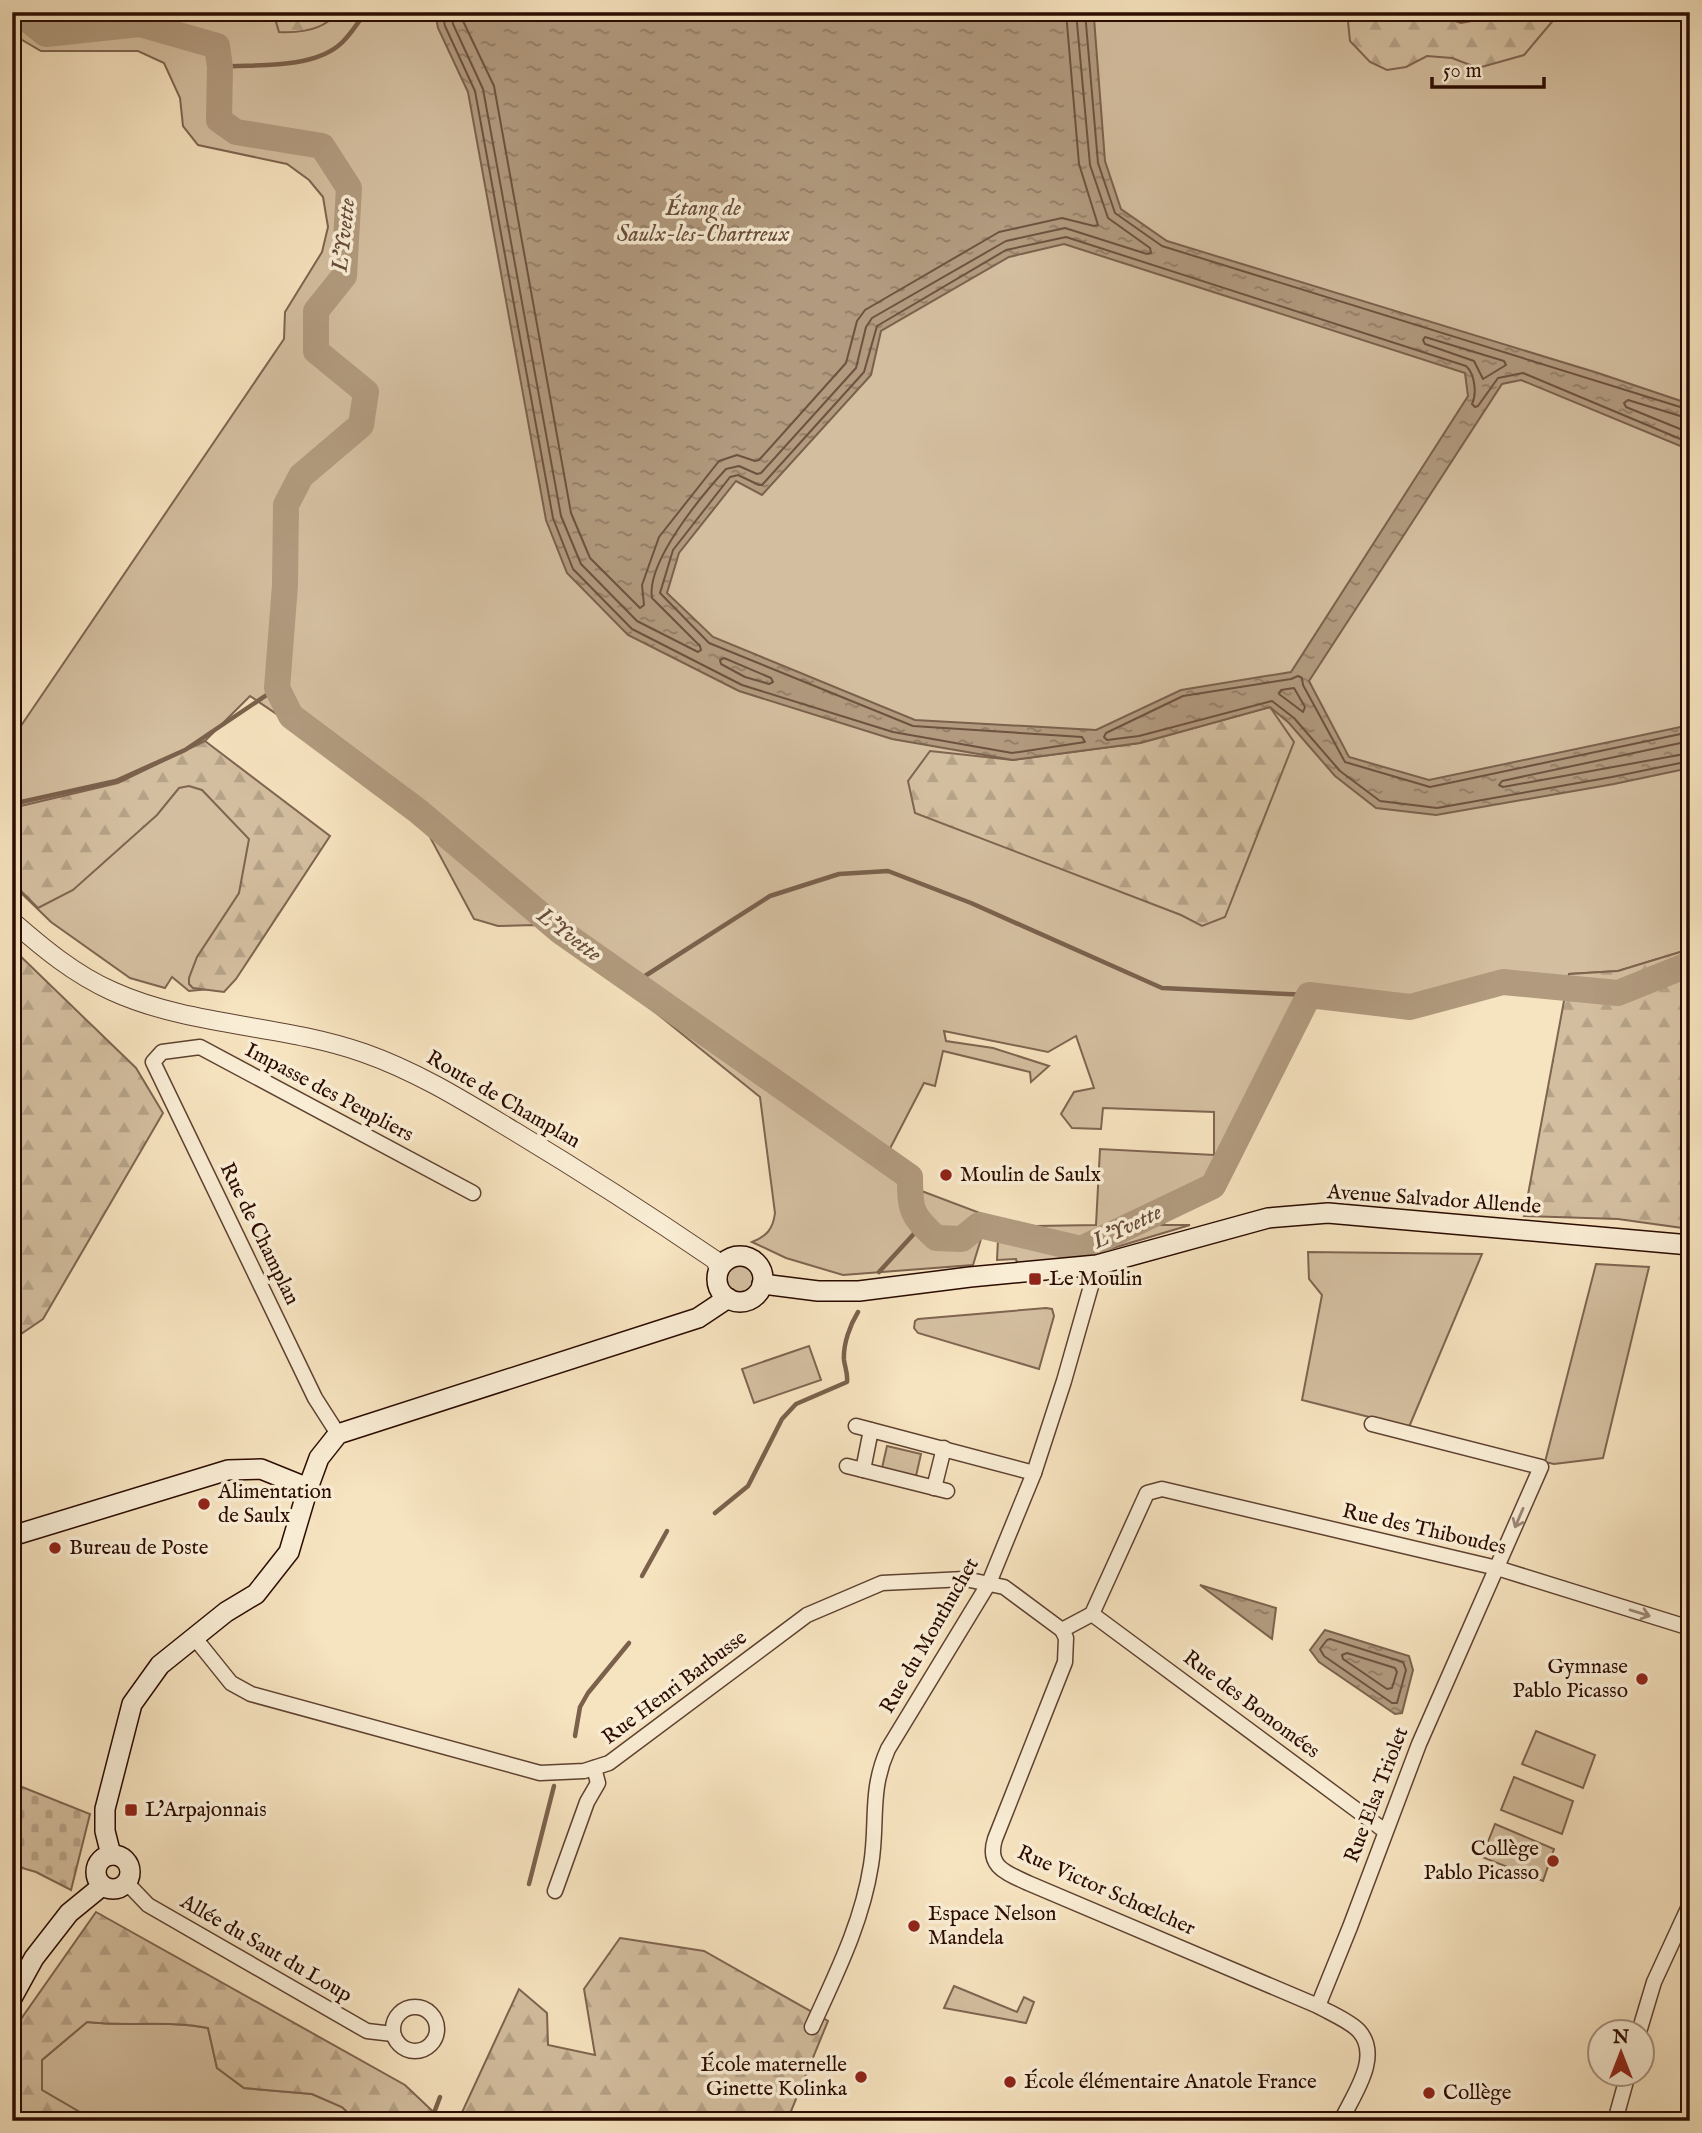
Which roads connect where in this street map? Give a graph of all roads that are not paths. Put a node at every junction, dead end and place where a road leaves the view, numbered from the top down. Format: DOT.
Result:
graph roads {
  1 [pos="12,914"];
  2 [pos="12,921"];
  3 [pos="42,946"];
  4 [pos="162,1052"];
  5 [pos="473,1193"];
  6 [pos="1690,1245"];
  7 [pos="1097,1265"];
  8 [pos="719,1269"];
  9 [pos="762,1284"];
  10 [pos="728,1298"];
  11 [pos="1372,1424"];
  12 [pos="338,1434"];
  13 [pos="944,1448"];
  14 [pos="847,1466"];
  15 [pos="863,1470"];
  16 [pos="1034,1473"];
  17 [pos="308,1488"];
  18 [pos="12,1536"];
  19 [pos="1497,1568"];
  20 [pos="989,1583"];
  21 [pos="1092,1614"];
  22 [pos="1690,1628"];
  23 [pos="1062,1630"];
  24 [pos="194,1637"];
  25 [pos="594,1768"];
  26 [pos="1385,1831"];
  27 [pos="111,1855"];
  28 [pos="127,1883"];
  29 [pos="102,1886"];
  30 [pos="555,1891"];
  31 [pos="1690,1904"];
  32 [pos="12,1998"];
  33 [pos="1318,2006"];
  34 [pos="1643,2018"];
  35 [pos="811,2027"];
  36 [pos="393,2034"];
  37 [pos="1624,2088"];
  38 [pos="1341,2121"];
  39 [pos="1615,2121"];
  1 -- 3 [label="street"];
  2 -- 3 [label="street, Route de Champlan"];
  3 -- 8 [label="street, Route de Champlan"];
  4 -- 5 [label="street, Impasse des Peupliers"];
  4 -- 12 [label="street, Rue de Champlan"];
  6 -- 7 [label="main road, Avenue Salvador Allende"];
  7 -- 9 [label="main road, Avenue Salvador Allende"];
  7 -- 16 [label="street, Rue du Monthuchet"];
  8 -- 9 [label="main road"];
  8 -- 10 [label="main road"];
  9 -- 10 [label="main road"];
  10 -- 12 [label="main road"];
  11 -- 19 [label="street, Rue Elsa Triolet, one-way"];
  12 -- 17 [label="main road"];
  13 -- 15 [label="street"];
  13 -- 15 [label="street"];
  13 -- 16 [label="street"];
  14 -- 15 [label="street"];
  16 -- 20 [label="street, Rue du Monthuchet"];
  17 -- 18 [label="main road"];
  17 -- 24 [label="main road"];
  19 -- 21 [label="street, Rue des Thiboudes"];
  19 -- 22 [label="street, Rue des Thiboudes, one-way"];
  19 -- 26 [label="street, Rue Elsa Triolet"];
  20 -- 23 [label="street"];
  20 -- 25 [label="street, Rue Henri Barbusse"];
  20 -- 35 [label="street, Rue du Monthuchet"];
  21 -- 23 [label="street"];
  21 -- 26 [label="street, Rue des Bonomées"];
  23 -- 33 [label="street, Rue Victor Schœlcher"];
  24 -- 25 [label="street, Rue Henri Barbusse"];
  24 -- 27 [label="main road"];
  25 -- 30 [label="street"];
  26 -- 33 [label="street, Rue Elsa Triolet"];
  27 -- 28 [label="main road"];
  27 -- 29 [label="main road"];
  28 -- 29 [label="main road"];
  28 -- 36 [label="street, Allée du Saut du Loup"];
  29 -- 32 [label="main road"];
  31 -- 34 [label="street"];
  33 -- 38 [label="street"];
  37 -- 39 [label="street"];
}
